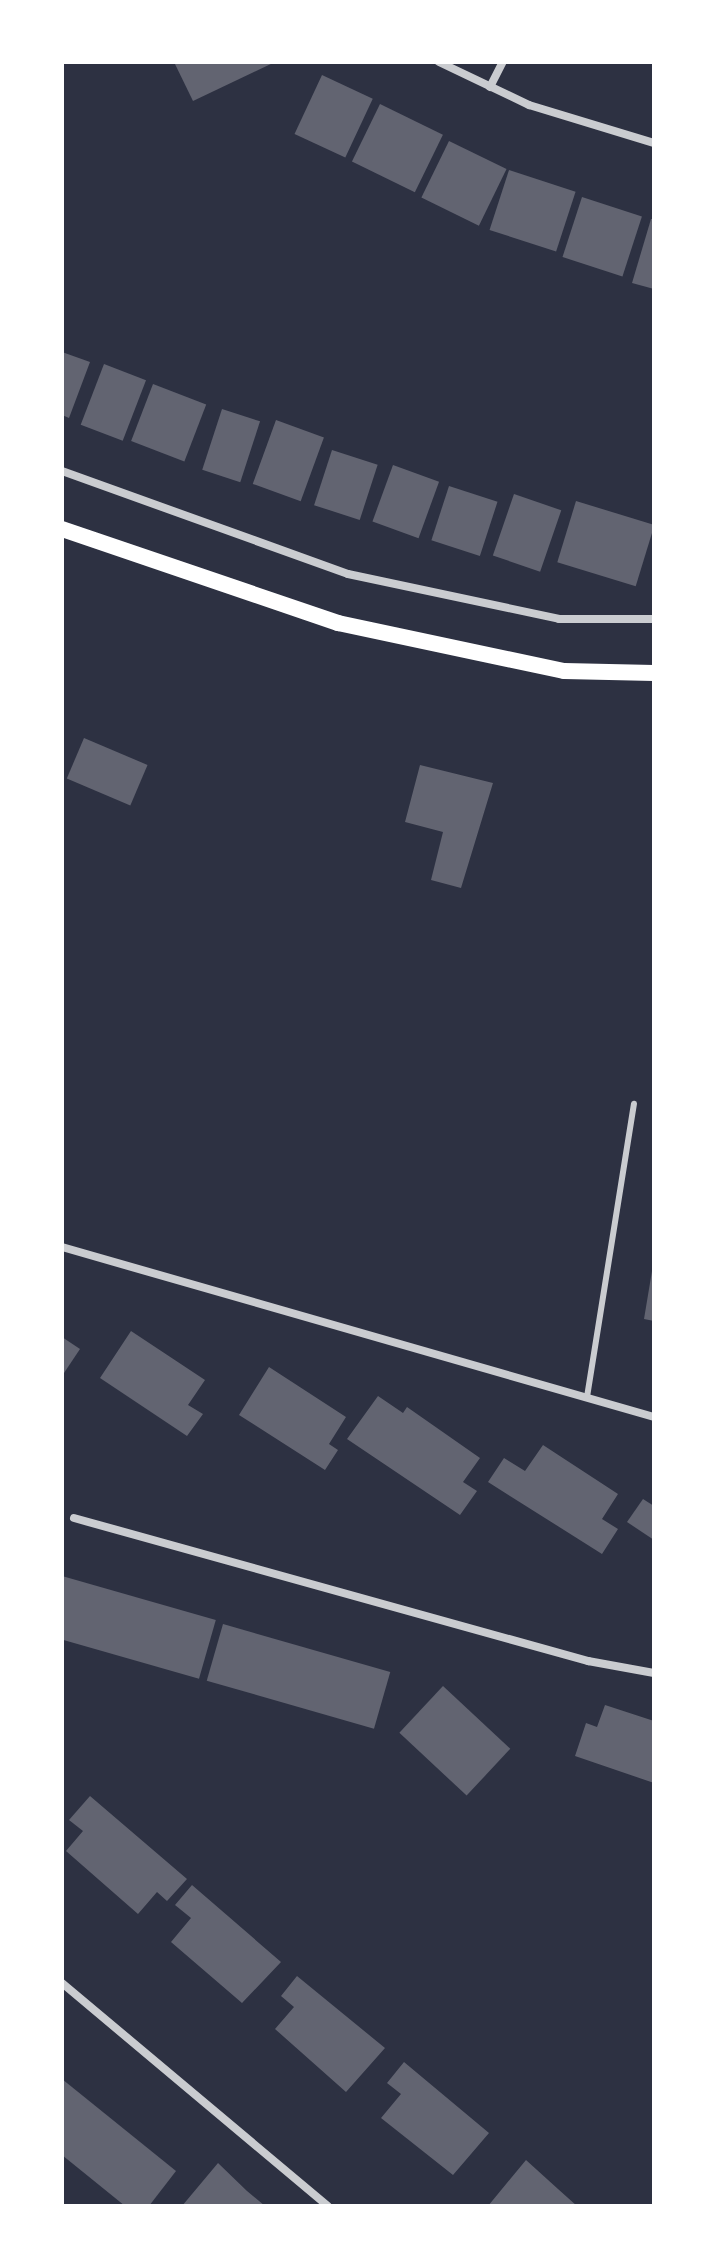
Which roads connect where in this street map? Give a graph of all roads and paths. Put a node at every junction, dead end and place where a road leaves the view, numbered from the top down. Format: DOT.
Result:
graph roads {
  1 [pos="439,62"];
  2 [pos="503,62"];
  3 [pos="490,87"];
  4 [pos="654,143"];
  5 [pos="62,471"];
  6 [pos="62,529"];
  7 [pos="654,619"];
  8 [pos="654,673"];
  9 [pos="634,1104"];
  10 [pos="62,1247"];
  11 [pos="587,1397"];
  12 [pos="654,1417"];
  13 [pos="74,1518"];
  14 [pos="654,1673"];
  15 [pos="62,1983"];
  16 [pos="328,2206"];
  1 -- 3 [label="street"];
  2 -- 3 [label="street"];
  3 -- 4 [label="street"];
  5 -- 7 [label="street"];
  6 -- 8 [label="main road"];
  9 -- 11 [label="lane"];
  10 -- 11 [label="street"];
  11 -- 12 [label="street"];
  13 -- 14 [label="street"];
  15 -- 16 [label="street"];
}
